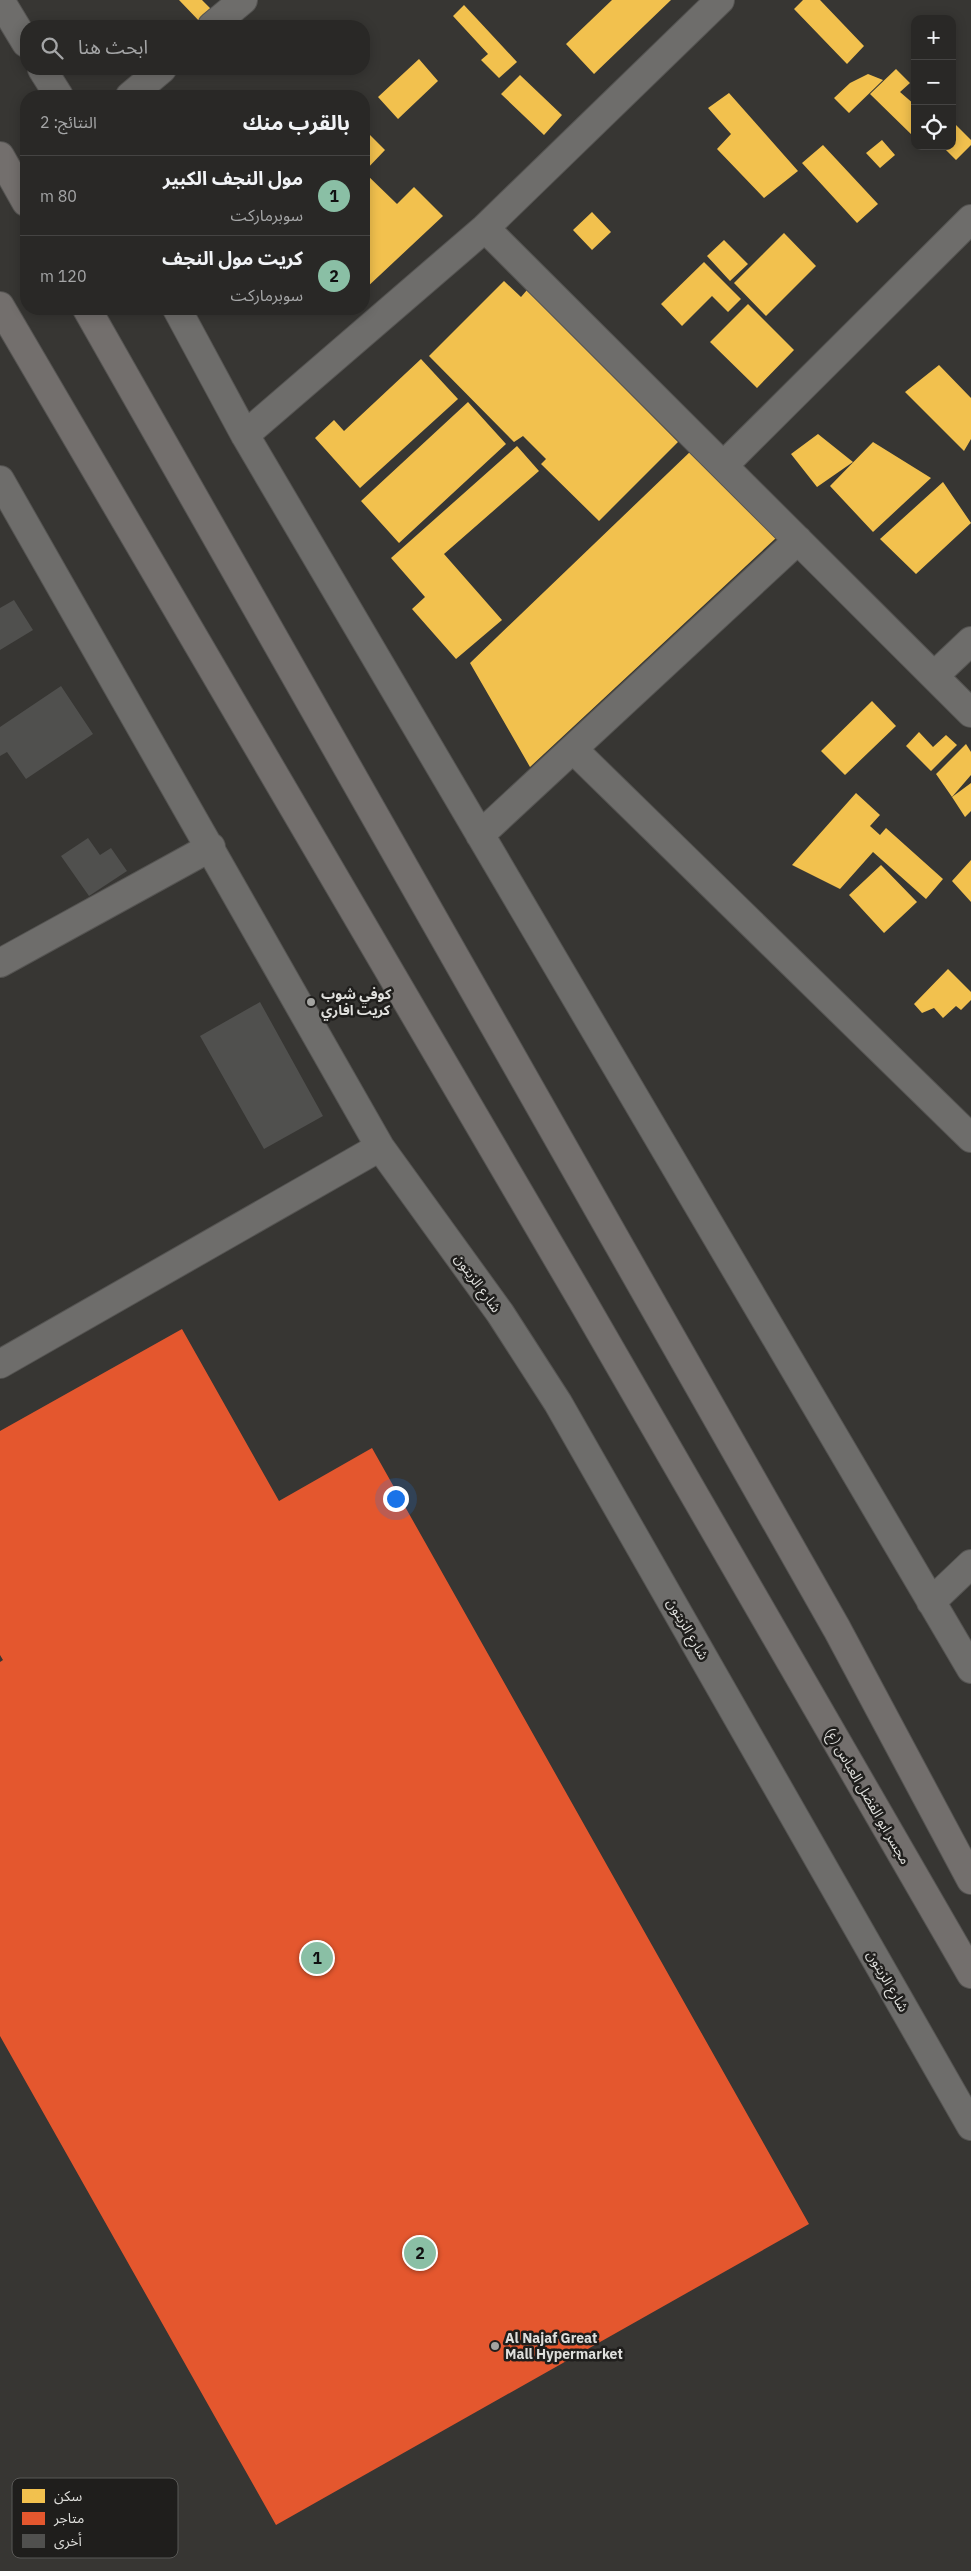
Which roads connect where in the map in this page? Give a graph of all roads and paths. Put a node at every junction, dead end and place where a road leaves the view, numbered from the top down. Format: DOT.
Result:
graph roads {
  1 [pos="0,0"];
  2 [pos="243,0"];
  3 [pos="720,0"];
  4 [pos="219,20"];
  5 [pos="20,33"];
  6 [pos="46,75"];
  7 [pos="155,75"];
  8 [pos="55,90"];
  9 [pos="137,90"];
  10 [pos="0,156"];
  11 [pos="20,191"];
  12 [pos="971,219"];
  13 [pos="485,228"];
  14 [pos="0,306"];
  15 [pos="90,315"];
  16 [pos="180,315"];
  17 [pos="245,435"];
  18 [pos="724,466"];
  19 [pos="0,480"];
  20 [pos="798,540"];
  21 [pos="971,640"];
  22 [pos="934,676"];
  23 [pos="971,713"];
  24 [pos="573,749"];
  25 [pos="480,835"];
  26 [pos="211,847"];
  27 [pos="0,963"];
  28 [pos="971,1138"];
  29 [pos="380,1147"];
  30 [pos="0,1364"];
  31 [pos="971,1564"];
  32 [pos="932,1602"];
  33 [pos="971,1669"];
  34 [pos="971,1880"];
  35 [pos="971,1974"];
  36 [pos="971,2126"];
  1 -- 5 [label="street"];
  2 -- 4 [label="street"];
  3 -- 13 [label="street"];
  6 -- 8 [label="street"];
  7 -- 9 [label="street"];
  10 -- 11 [label="main road"];
  12 -- 18 [label="street"];
  13 -- 17 [label="street"];
  13 -- 18 [label="street"];
  14 -- 35 [label="main road, مجسر ابو الفضل العباس (ع)"];
  15 -- 34 [label="main road"];
  16 -- 17 [label="street"];
  17 -- 25 [label="street"];
  18 -- 20 [label="street"];
  19 -- 26 [label="street, شارع الزيتون"];
  20 -- 22 [label="street"];
  20 -- 24 [label="street"];
  21 -- 22 [label="street"];
  22 -- 23 [label="street"];
  24 -- 25 [label="street"];
  24 -- 28 [label="street"];
  25 -- 32 [label="street"];
  26 -- 27 [label="street"];
  26 -- 29 [label="street, شارع الزيتون"];
  29 -- 30 [label="street"];
  29 -- 36 [label="street, شارع الزيتون"];
  31 -- 32 [label="street"];
  32 -- 33 [label="street"];
}
